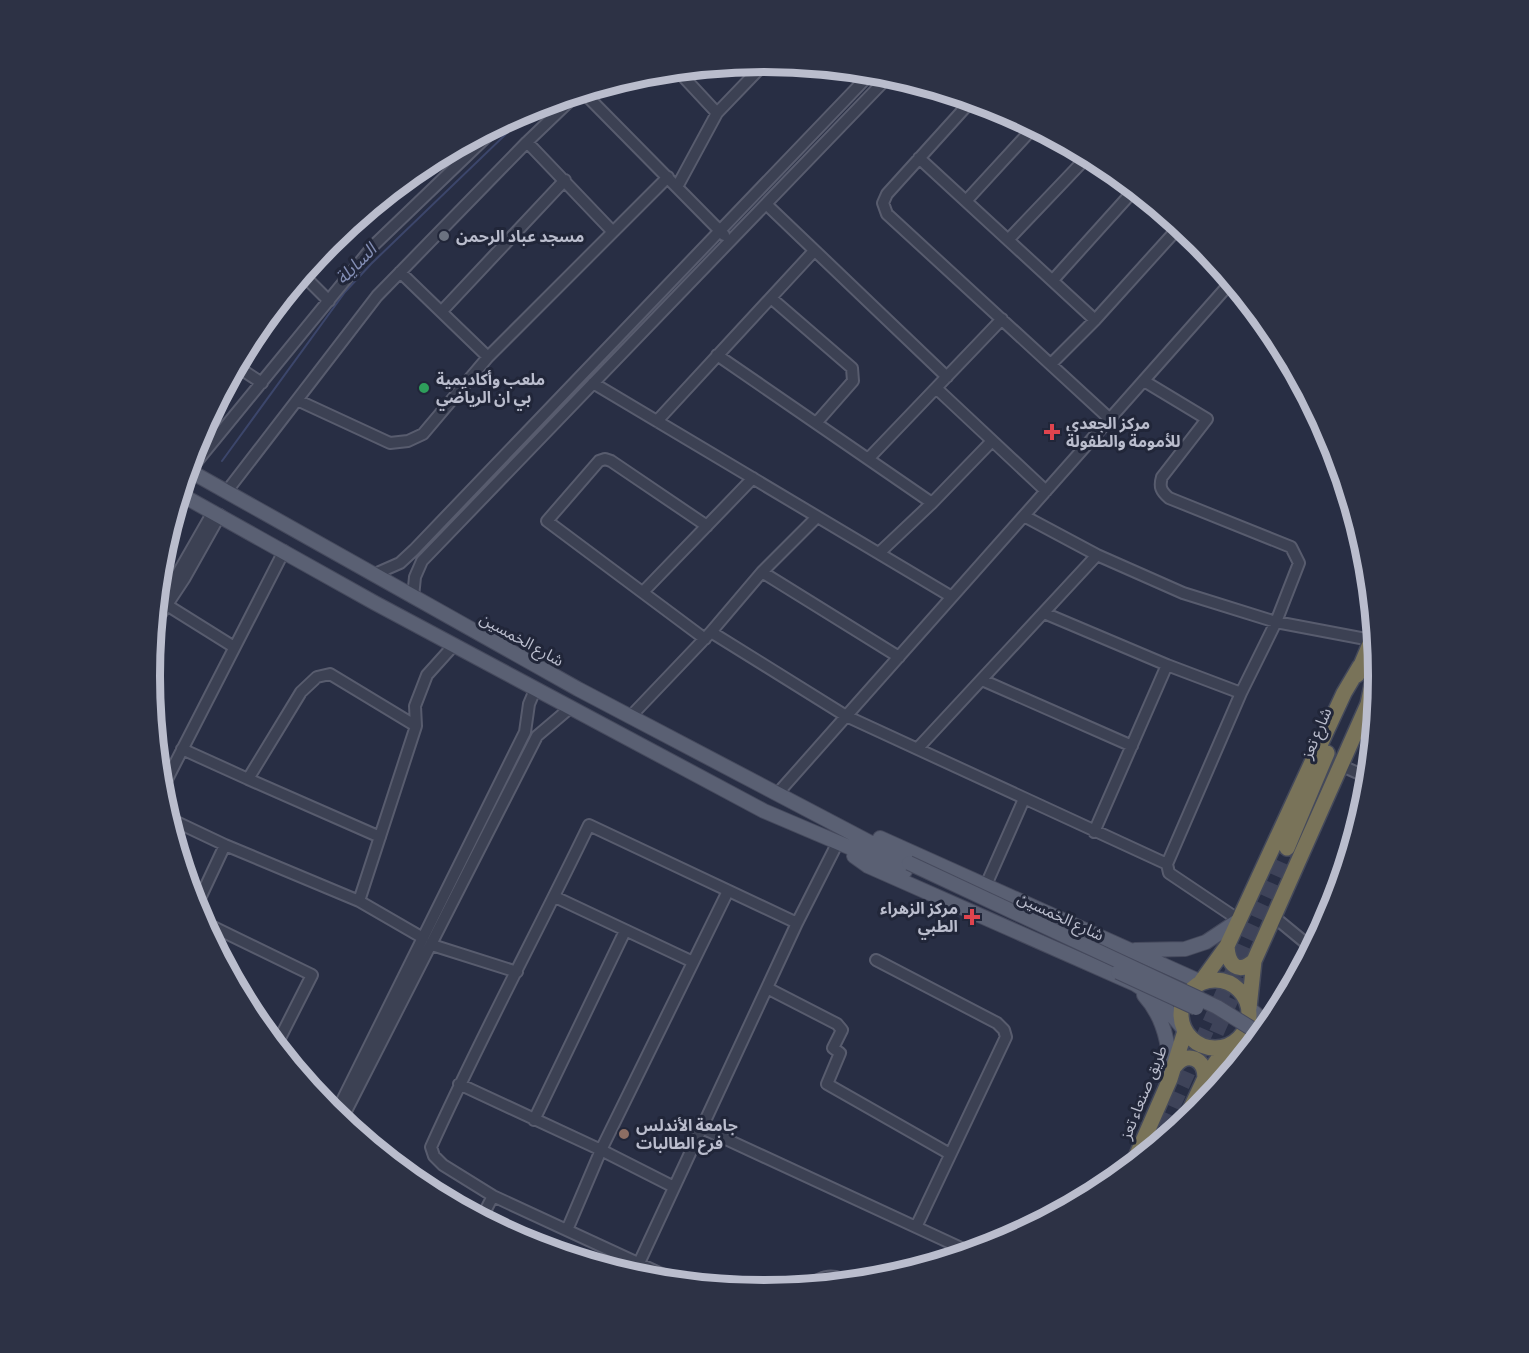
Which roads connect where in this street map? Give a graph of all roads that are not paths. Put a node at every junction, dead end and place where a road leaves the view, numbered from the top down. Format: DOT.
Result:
graph roads {
  1 [pos="756,72"];
  2 [pos="684,77"];
  3 [pos="864,81"];
  4 [pos="881,84"];
  5 [pos="589,98"];
  6 [pos="564,106"];
  7 [pos="966,107"];
  8 [pos="717,113"];
  9 [pos="1029,133"];
  10 [pos="527,142"];
  11 [pos="480,143"];
  12 [pos="919,158"];
  13 [pos="1082,162"];
  14 [pos="668,177"];
  15 [pos="565,180"];
  16 [pos="677,187"];
  17 [pos="1129,195"];
  18 [pos="966,201"];
  19 [pos="766,204"];
  20 [pos="612,231"];
  21 [pos="720,231"];
  22 [pos="1174,232"];
  23 [pos="1008,240"];
  24 [pos="730,242"];
  25 [pos="814,250"];
  26 [pos="400,272"];
  27 [pos="308,280"];
  28 [pos="1053,280"];
  29 [pos="1226,287"];
  30 [pos="771,298"];
  31 [pos="329,301"];
  32 [pos="442,311"];
  33 [pos="1002,319"];
  34 [pos="1095,320"];
  35 [pos="717,355"];
  36 [pos="488,357"];
  37 [pos="1051,364"];
  38 [pos="243,371"];
  39 [pos="947,377"];
  40 [pos="1144,381"];
  41 [pos="262,383"];
  42 [pos="593,383"];
  43 [pos="936,388"];
  44 [pos="297,400"];
  45 [pos="1110,419"];
  46 [pos="657,421"];
  47 [pos="817,422"];
  48 [pos="523,436"];
  49 [pos="992,441"];
  50 [pos="533,446"];
  51 [pos="203,452"];
  52 [pos="869,458"];
  53 [pos="195,474"];
  54 [pos="753,478"];
  55 [pos="226,491"];
  56 [pos="1046,491"];
  57 [pos="187,498"];
  58 [pos="932,503"];
  59 [pos="216,514"];
  60 [pos="1024,516"];
  61 [pos="818,517"];
  62 [pos="707,526"];
  63 [pos="284,551"];
  64 [pos="879,553"];
  65 [pos="1097,555"];
  66 [pos="762,572"];
  67 [pos="375,574"];
  68 [pos="166,592"];
  69 [pos="643,592"];
  70 [pos="413,597"];
  71 [pos="952,597"];
  72 [pos="164,605"];
  73 [pos="1044,613"];
  74 [pos="1276,622"];
  75 [pos="708,635"];
  76 [pos="1368,635"];
  77 [pos="454,645"];
  78 [pos="234,647"];
  79 [pos="1368,647"];
  80 [pos="899,657"];
  81 [pos="1167,666"];
  82 [pos="1360,666"];
  83 [pos="982,680"];
  84 [pos="1369,684"];
  85 [pos="578,689"];
  86 [pos="535,690"];
  87 [pos="1241,693"];
  88 [pos="1368,703"];
  89 [pos="570,708"];
  90 [pos="846,716"];
  91 [pos="630,717"];
  92 [pos="416,726"];
  93 [pos="1132,746"];
  94 [pos="918,748"];
  95 [pos="182,749"];
  96 [pos="1342,766"];
  97 [pos="1361,774"];
  98 [pos="169,776"];
  99 [pos="248,779"];
  100 [pos="778,793"];
  101 [pos="1024,799"];
  102 [pos="179,823"];
  103 [pos="844,828"];
  104 [pos="1094,832"];
  105 [pos="380,837"];
  106 [pos="837,844"];
  107 [pos="225,845"];
  108 [pos="1167,864"];
  109 [pos="907,867"];
  110 [pos="986,885"];
  111 [pos="728,891"];
  112 [pos="201,896"];
  113 [pos="555,897"];
  114 [pos="359,901"];
  115 [pos="1273,919"];
  116 [pos="1239,920"];
  117 [pos="797,922"];
  118 [pos="215,928"];
  119 [pos="625,931"];
  120 [pos="427,941"];
  121 [pos="1307,944"];
  122 [pos="1227,946"];
  123 [pos="1132,950"];
  124 [pos="1146,957"];
  125 [pos="876,960"];
  126 [pos="1254,961"];
  127 [pos="693,962"];
  128 [pos="517,972"];
  129 [pos="1201,982"];
  130 [pos="1135,984"];
  131 [pos="767,988"];
  132 [pos="403,990"];
  133 [pos="1248,1008"];
  134 [pos="1262,1019"];
  135 [pos="1254,1030"];
  136 [pos="1185,1031"];
  137 [pos="278,1035"];
  138 [pos="1249,1037"];
  139 [pos="1227,1046"];
  140 [pos="1238,1051"];
  141 [pos="1173,1072"];
  142 [pos="1205,1078"];
  143 [pos="459,1084"];
  144 [pos="1208,1087"];
  145 [pos="1194,1100"];
  146 [pos="1192,1104"];
  147 [pos="340,1106"];
  148 [pos="345,1112"];
  149 [pos="534,1120"];
  150 [pos="702,1128"];
  151 [pos="601,1150"];
  152 [pos="1139,1151"];
  153 [pos="950,1154"];
  154 [pos="674,1187"];
  155 [pos="493,1196"];
  156 [pos="485,1212"];
  157 [pos="916,1227"];
  158 [pos="567,1230"];
  159 [pos="961,1248"];
  160 [pos="639,1263"];
  161 [pos="637,1267"];
  162 [pos="654,1270"];
  163 [pos="837,1277"];
  164 [pos="820,1278"];
  1 -- 8 [label="street"];
  2 -- 8 [label="street"];
  3 -- 21 [label="street"];
  4 -- 19 [label="street"];
  5 -- 14 [label="street"];
  6 -- 10 [label="street"];
  7 -- 12 [label="street"];
  8 -- 16 [label="street"];
  9 -- 18 [label="street"];
  10 -- 15 [label="street"];
  10 -- 26 [label="street"];
  11 -- 31 [label="street"];
  12 -- 18 [label="street"];
  12 -- 33 [label="street"];
  13 -- 23 [label="street"];
  14 -- 16 [label="street"];
  14 -- 20 [label="street"];
  15 -- 20 [label="street"];
  15 -- 32 [label="street"];
  16 -- 21 [label="street"];
  17 -- 28 [label="street"];
  18 -- 23 [label="street"];
  19 -- 24 [label="street"];
  19 -- 25 [label="street"];
  20 -- 36 [label="street"];
  21 -- 24 [label="street"];
  21 -- 48 [label="street"];
  22 -- 34 [label="street"];
  23 -- 28 [label="street"];
  24 -- 42 [label="street"];
  25 -- 30 [label="street"];
  25 -- 39 [label="street"];
  26 -- 32 [label="street"];
  26 -- 44 [label="street"];
  27 -- 31 [label="street"];
  28 -- 34 [label="street"];
  29 -- 40 [label="street"];
  30 -- 35 [label="street"];
  30 -- 47 [label="street"];
  31 -- 41 [label="street"];
  32 -- 36 [label="street"];
  33 -- 37 [label="street"];
  33 -- 39 [label="street"];
  34 -- 37 [label="street"];
  35 -- 46 [label="street"];
  35 -- 47 [label="street"];
  36 -- 44 [label="street"];
  37 -- 45 [label="street"];
  38 -- 41 [label="street"];
  39 -- 43 [label="street"];
  40 -- 45 [label="street"];
  40 -- 74 [label="street"];
  41 -- 51 [label="street"];
  42 -- 46 [label="street"];
  42 -- 50 [label="street"];
  43 -- 49 [label="street"];
  43 -- 52 [label="street"];
  44 -- 55 [label="street"];
  45 -- 56 [label="street"];
  46 -- 54 [label="street"];
  47 -- 52 [label="street"];
  48 -- 50 [label="street"];
  48 -- 67 [label="street"];
  49 -- 56 [label="street"];
  49 -- 58 [label="street"];
  50 -- 70 [label="street"];
  52 -- 58 [label="street"];
  53 -- 55 [label="main road, شارع الخمسين"];
  54 -- 61 [label="street"];
  54 -- 62 [label="street"];
  55 -- 67 [label="main road, شارع الخمسين"];
  56 -- 60 [label="street"];
  57 -- 59 [label="main road, شارع الخمسين"];
  58 -- 64 [label="street"];
  59 -- 63 [label="main road, شارع الخمسين"];
  59 -- 68 [label="street"];
  60 -- 65 [label="street"];
  60 -- 71 [label="street"];
  61 -- 64 [label="street"];
  61 -- 66 [label="street"];
  62 -- 69 [label="street"];
  62 -- 69 [label="street"];
  63 -- 77 [label="main road, شارع الخمسين"];
  63 -- 78 [label="street"];
  64 -- 71 [label="street"];
  65 -- 73 [label="street"];
  65 -- 74 [label="street"];
  66 -- 75 [label="street"];
  66 -- 80 [label="street"];
  67 -- 70 [label="main road, شارع الخمسين"];
  69 -- 75 [label="street"];
  70 -- 85 [label="main road, شارع الخمسين"];
  71 -- 80 [label="street"];
  72 -- 78 [label="street"];
  73 -- 81 [label="street"];
  73 -- 83 [label="street"];
  74 -- 76 [label="street"];
  74 -- 87 [label="street"];
  75 -- 90 [label="street"];
  75 -- 91 [label="street"];
  77 -- 86 [label="main road, شارع الخمسين"];
  77 -- 92 [label="street"];
  78 -- 95 [label="street"];
  79 -- 82 [label="highway, شارع تعز"];
  80 -- 90 [label="street"];
  81 -- 87 [label="street"];
  81 -- 93 [label="street"];
  82 -- 84 [label="highway, شارع تعز"];
  82 -- 116 [label="highway"];
  83 -- 93 [label="street"];
  83 -- 94 [label="street"];
  85 -- 89 [label="main road"];
  85 -- 91 [label="main road, شارع الخمسين"];
  86 -- 89 [label="main road, شارع الخمسين"];
  86 -- 120 [label="street"];
  87 -- 108 [label="street"];
  88 -- 96 [label="highway"];
  89 -- 106 [label="main road, شارع الخمسين"];
  89 -- 120 [label="street"];
  90 -- 94 [label="street"];
  90 -- 100 [label="street"];
  91 -- 100 [label="main road, شارع الخمسين"];
  92 -- 99 [label="street"];
  92 -- 105 [label="street"];
  93 -- 104 [label="street"];
  94 -- 101 [label="street"];
  95 -- 98 [label="street"];
  95 -- 99 [label="street"];
  96 -- 97 [label="street"];
  96 -- 115 [label="highway"];
  99 -- 105 [label="street"];
  100 -- 103 [label="main road, شارع الخمسين"];
  101 -- 104 [label="street"];
  101 -- 110 [label="street"];
  102 -- 107 [label="street"];
  103 -- 109 [label="main road, شارع الخمسين"];
  103 -- 110 [label="main road, شارع الخمسين"];
  104 -- 108 [label="street"];
  105 -- 114 [label="street"];
  106 -- 109 [label="main road, شارع الخمسين"];
  106 -- 117 [label="street"];
  106 -- 130 [label="main road, شارع الخمسين"];
  107 -- 112 [label="street"];
  107 -- 114 [label="street"];
  108 -- 116 [label="street"];
  109 -- 135 [label="main road, شارع الخمسين, bridge"];
  109 -- 138 [label="main road, شارع الخمسين, bridge"];
  110 -- 123 [label="main road, شارع الخمسين"];
  111 -- 113 [label="street"];
  111 -- 117 [label="street"];
  111 -- 127 [label="street"];
  113 -- 119 [label="street"];
  113 -- 128 [label="street"];
  114 -- 120 [label="street"];
  115 -- 121 [label="street"];
  115 -- 126 [label="highway"];
  116 -- 122 [label="highway"];
  116 -- 123 [label="main road"];
  117 -- 131 [label="street"];
  118 -- 137 [label="street"];
  119 -- 127 [label="street"];
  119 -- 149 [label="street"];
  120 -- 128 [label="street"];
  120 -- 132 [label="street"];
  122 -- 126 [label="highway"];
  122 -- 129 [label="highway"];
  123 -- 124 [label="main road, شارع الخمسين"];
  124 -- 129 [label="main road, شارع الخمسين"];
  124 -- 130 [label="main road"];
  125 -- 153 [label="street"];
  126 -- 133 [label="highway"];
  127 -- 151 [label="street"];
  128 -- 143 [label="street"];
  129 -- 133 [label="highway"];
  129 -- 136 [label="highway"];
  130 -- 136 [label="main road, شارع الخمسين"];
  130 -- 141 [label="main road"];
  131 -- 150 [label="street"];
  131 -- 153 [label="street"];
  132 -- 147 [label="street"];
  132 -- 148 [label="street"];
  133 -- 134 [label="main road"];
  133 -- 139 [label="highway"];
  136 -- 139 [label="highway"];
  136 -- 141 [label="highway, طريق صنعاء تعز"];
  139 -- 140 [label="main road"];
  139 -- 142 [label="highway"];
  141 -- 142 [label="highway"];
  141 -- 152 [label="highway, طريق صنعاء تعز"];
  142 -- 145 [label="highway"];
  143 -- 149 [label="street"];
  143 -- 155 [label="street"];
  144 -- 145 [label="main road"];
  145 -- 146 [label="highway"];
  149 -- 151 [label="street"];
  150 -- 154 [label="street"];
  150 -- 157 [label="street"];
  151 -- 154 [label="street"];
  151 -- 158 [label="street"];
  153 -- 157 [label="street"];
  154 -- 160 [label="street"];
  155 -- 156 [label="street"];
  155 -- 158 [label="street"];
  157 -- 159 [label="street"];
  158 -- 160 [label="street"];
  160 -- 161 [label="street"];
  160 -- 162 [label="street"];
  163 -- 164 [label="street"];
}
